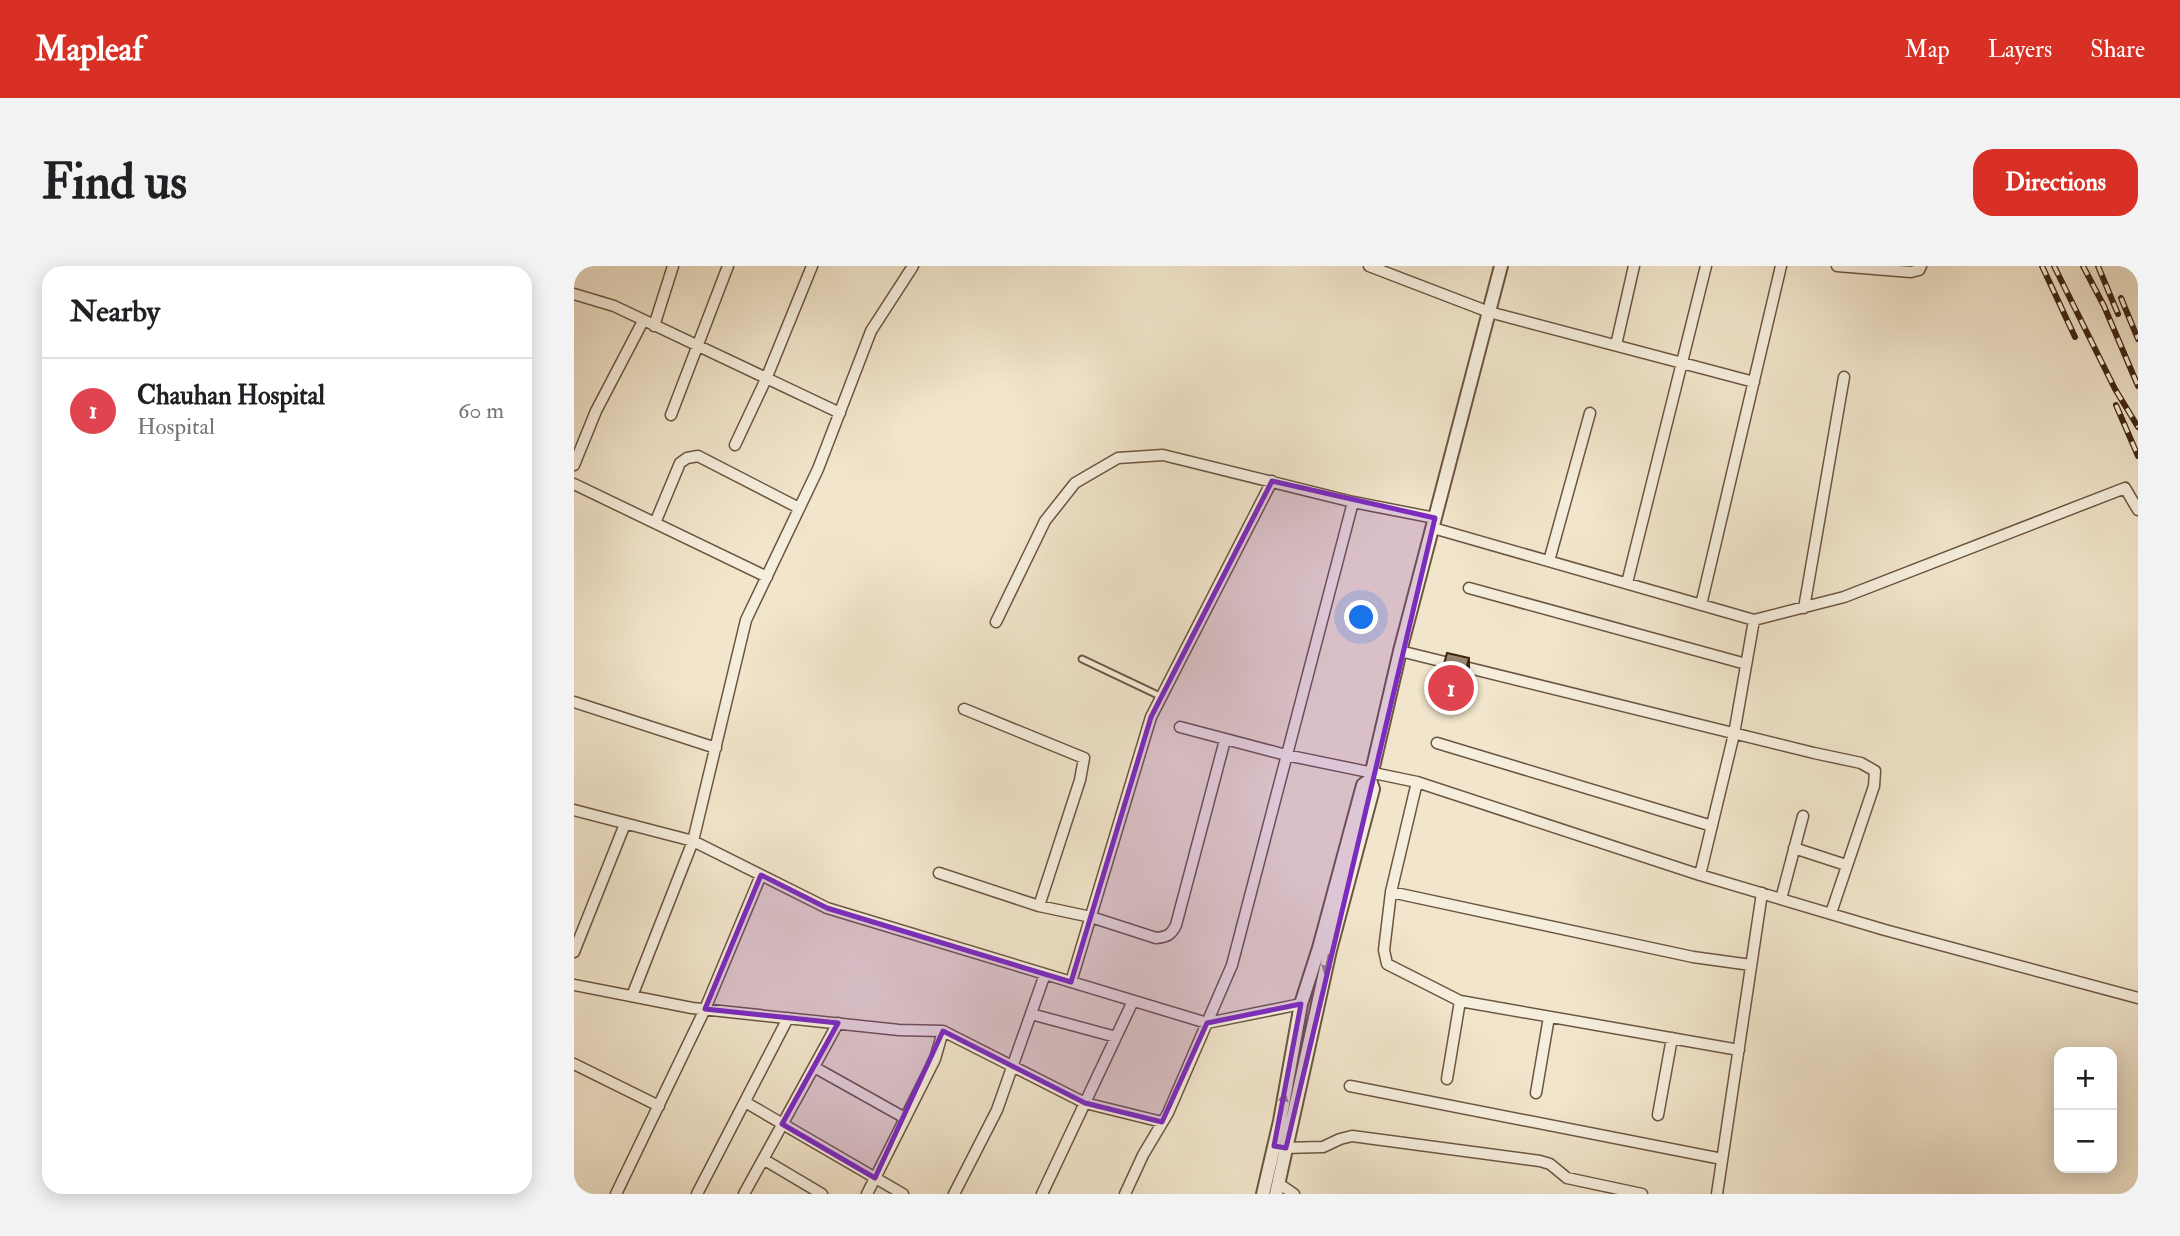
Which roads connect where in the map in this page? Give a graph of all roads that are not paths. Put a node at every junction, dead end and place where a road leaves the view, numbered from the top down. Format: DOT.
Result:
graph roads {
  1 [pos="673,266"];
  2 [pos="728,266"];
  3 [pos="812,266"];
  4 [pos="913,266"];
  5 [pos="1369,266"];
  6 [pos="1501,266"];
  7 [pos="1634,266"];
  8 [pos="1706,266"];
  9 [pos="1782,266"];
  10 [pos="1837,266"];
  11 [pos="1921,266"];
  12 [pos="574,294"];
  13 [pos="1489,312"];
  14 [pos="643,321"];
  15 [pos="654,326"];
  16 [pos="1616,345"];
  17 [pos="697,346"];
  18 [pos="1683,363"];
  19 [pos="1844,377"];
  20 [pos="766,379"];
  21 [pos="1754,382"];
  22 [pos="840,413"];
  23 [pos="1590,413"];
  24 [pos="671,415"];
  25 [pos="735,445"];
  26 [pos="574,465"];
  27 [pos="1272,481"];
  28 [pos="574,484"];
  29 [pos="1353,502"];
  30 [pos="799,508"];
  31 [pos="2138,510"];
  32 [pos="655,523"];
  33 [pos="1434,523"];
  34 [pos="1549,561"];
  35 [pos="767,577"];
  36 [pos="1627,583"];
  37 [pos="1469,588"];
  38 [pos="1700,605"];
  39 [pos="1804,608"];
  40 [pos="1754,620"];
  41 [pos="996,622"];
  42 [pos="1400,651"];
  43 [pos="1082,659"];
  44 [pos="1746,664"];
  45 [pos="1162,696"];
  46 [pos="574,702"];
  47 [pos="964,709"];
  48 [pos="1180,727"];
  49 [pos="1734,734"];
  50 [pos="1225,740"];
  51 [pos="1437,743"];
  52 [pos="716,748"];
  53 [pos="1286,755"];
  54 [pos="1371,777"];
  55 [pos="1417,782"];
  56 [pos="574,810"];
  57 [pos="1803,816"];
  58 [pos="625,824"];
  59 [pos="1712,826"];
  60 [pos="693,841"];
  61 [pos="1794,848"];
  62 [pos="1846,865"];
  63 [pos="939,873"];
  64 [pos="1700,874"];
  65 [pos="761,875"];
  66 [pos="1391,892"];
  67 [pos="1762,893"];
  68 [pos="1781,899"];
  69 [pos="1039,906"];
  70 [pos="1831,914"];
  71 [pos="1091,917"];
  72 [pos="574,952"];
  73 [pos="1751,965"];
  74 [pos="1045,974"];
  75 [pos="1071,982"];
  76 [pos="574,985"];
  77 [pos="632,996"];
  78 [pos="2138,998"];
  79 [pos="1133,1001"];
  80 [pos="1460,1001"];
  81 [pos="1301,1004"];
  82 [pos="705,1009"];
  83 [pos="1031,1014"];
  84 [pos="1549,1017"];
  85 [pos="788,1018"];
  86 [pos="838,1023"];
  87 [pos="1207,1023"];
  88 [pos="943,1031"];
  89 [pos="1116,1037"];
  90 [pos="1672,1038"];
  91 [pos="1739,1050"];
  92 [pos="574,1064"];
  93 [pos="814,1067"];
  94 [pos="1012,1067"];
  95 [pos="1447,1079"];
  96 [pos="1350,1086"];
  97 [pos="1536,1093"];
  98 [pos="745,1102"];
  99 [pos="1085,1103"];
  100 [pos="659,1106"];
  101 [pos="1658,1115"];
  102 [pos="905,1118"];
  103 [pos="1163,1122"];
  104 [pos="782,1124"];
  105 [pos="1280,1147"];
  106 [pos="763,1159"];
  107 [pos="1722,1159"];
  108 [pos="875,1178"];
  109 [pos="1277,1188"];
  110 [pos="819,1193"];
  111 [pos="616,1194"];
  112 [pos="697,1194"];
  113 [pos="744,1194"];
  114 [pos="867,1194"];
  115 [pos="903,1194"];
  116 [pos="954,1194"];
  117 [pos="1042,1194"];
  118 [pos="1125,1194"];
  119 [pos="1263,1194"];
  120 [pos="1294,1194"];
  121 [pos="1642,1194"];
  122 [pos="1717,1194"];
  1 -- 15 [label="street"];
  2 -- 17 [label="street"];
  3 -- 20 [label="street"];
  4 -- 22 [label="street"];
  5 -- 13 [label="street"];
  6 -- 13 [label="street"];
  7 -- 16 [label="street"];
  8 -- 18 [label="street"];
  9 -- 21 [label="street"];
  10 -- 11 [label="street"];
  12 -- 14 [label="street"];
  13 -- 16 [label="street"];
  13 -- 33 [label="street"];
  14 -- 15 [label="street"];
  14 -- 26 [label="street"];
  15 -- 17 [label="street"];
  16 -- 18 [label="street"];
  17 -- 20 [label="street"];
  17 -- 24 [label="street"];
  18 -- 21 [label="street"];
  18 -- 36 [label="street"];
  19 -- 39 [label="street"];
  20 -- 22 [label="street"];
  20 -- 25 [label="street"];
  21 -- 38 [label="street"];
  22 -- 30 [label="street"];
  23 -- 34 [label="street"];
  27 -- 29 [label="street"];
  27 -- 41 [label="street"];
  27 -- 45 [label="street"];
  28 -- 32 [label="street"];
  29 -- 33 [label="street"];
  29 -- 53 [label="street"];
  30 -- 32 [label="street"];
  30 -- 35 [label="street"];
  31 -- 39 [label="street"];
  32 -- 35 [label="street"];
  33 -- 34 [label="street"];
  33 -- 42 [label="street"];
  34 -- 36 [label="street"];
  35 -- 52 [label="street"];
  36 -- 38 [label="street"];
  37 -- 44 [label="street"];
  38 -- 40 [label="street"];
  39 -- 40 [label="street"];
  40 -- 44 [label="street"];
  42 -- 49 [label="street"];
  42 -- 54 [label="street"];
  43 -- 45 [label="lane"];
  44 -- 49 [label="street"];
  45 -- 71 [label="street"];
  46 -- 52 [label="street"];
  47 -- 69 [label="street"];
  48 -- 50 [label="street"];
  49 -- 59 [label="street"];
  49 -- 62 [label="street"];
  50 -- 53 [label="street"];
  50 -- 71 [label="street"];
  51 -- 59 [label="street"];
  52 -- 60 [label="street"];
  53 -- 54 [label="street"];
  53 -- 87 [label="street"];
  54 -- 55 [label="street"];
  54 -- 81 [label="street"];
  54 -- 105 [label="street, one-way"];
  55 -- 64 [label="street"];
  55 -- 66 [label="street"];
  56 -- 58 [label="street"];
  57 -- 61 [label="street"];
  58 -- 60 [label="street"];
  58 -- 72 [label="street"];
  59 -- 64 [label="street"];
  60 -- 65 [label="street"];
  60 -- 77 [label="street"];
  61 -- 62 [label="street"];
  61 -- 68 [label="street"];
  62 -- 70 [label="street"];
  63 -- 69 [label="street"];
  64 -- 67 [label="street"];
  65 -- 74 [label="street"];
  65 -- 82 [label="street"];
  66 -- 73 [label="street"];
  66 -- 80 [label="street"];
  67 -- 68 [label="street"];
  67 -- 73 [label="street"];
  68 -- 70 [label="street"];
  69 -- 71 [label="street"];
  70 -- 78 [label="street"];
  71 -- 75 [label="street"];
  73 -- 91 [label="street"];
  74 -- 75 [label="street"];
  74 -- 83 [label="street"];
  75 -- 79 [label="street"];
  76 -- 77 [label="street"];
  77 -- 82 [label="street"];
  79 -- 87 [label="street"];
  79 -- 89 [label="street"];
  80 -- 84 [label="street"];
  80 -- 95 [label="street"];
  81 -- 87 [label="street"];
  105 -- 81 [label="street, one-way"];
  82 -- 85 [label="street"];
  82 -- 100 [label="street"];
  83 -- 89 [label="street"];
  83 -- 94 [label="street"];
  84 -- 90 [label="street"];
  84 -- 97 [label="street"];
  85 -- 86 [label="street"];
  85 -- 98 [label="street"];
  86 -- 88 [label="street"];
  86 -- 93 [label="street"];
  87 -- 103 [label="street"];
  88 -- 94 [label="street"];
  88 -- 102 [label="street"];
  89 -- 99 [label="street"];
  90 -- 91 [label="street"];
  90 -- 101 [label="street"];
  91 -- 107 [label="street"];
  92 -- 100 [label="street"];
  93 -- 102 [label="street"];
  93 -- 104 [label="street"];
  94 -- 99 [label="street"];
  94 -- 116 [label="street"];
  96 -- 107 [label="street"];
  98 -- 104 [label="street"];
  98 -- 112 [label="street"];
  99 -- 103 [label="street"];
  99 -- 117 [label="street"];
  100 -- 111 [label="street"];
  102 -- 108 [label="street"];
  103 -- 118 [label="street"];
  104 -- 106 [label="street"];
  104 -- 108 [label="street"];
  105 -- 109 [label="street"];
  105 -- 119 [label="street"];
  105 -- 121 [label="street"];
  106 -- 110 [label="street"];
  106 -- 113 [label="street"];
  107 -- 122 [label="street"];
  108 -- 114 [label="street"];
  108 -- 115 [label="street"];
  109 -- 120 [label="street"];
}
